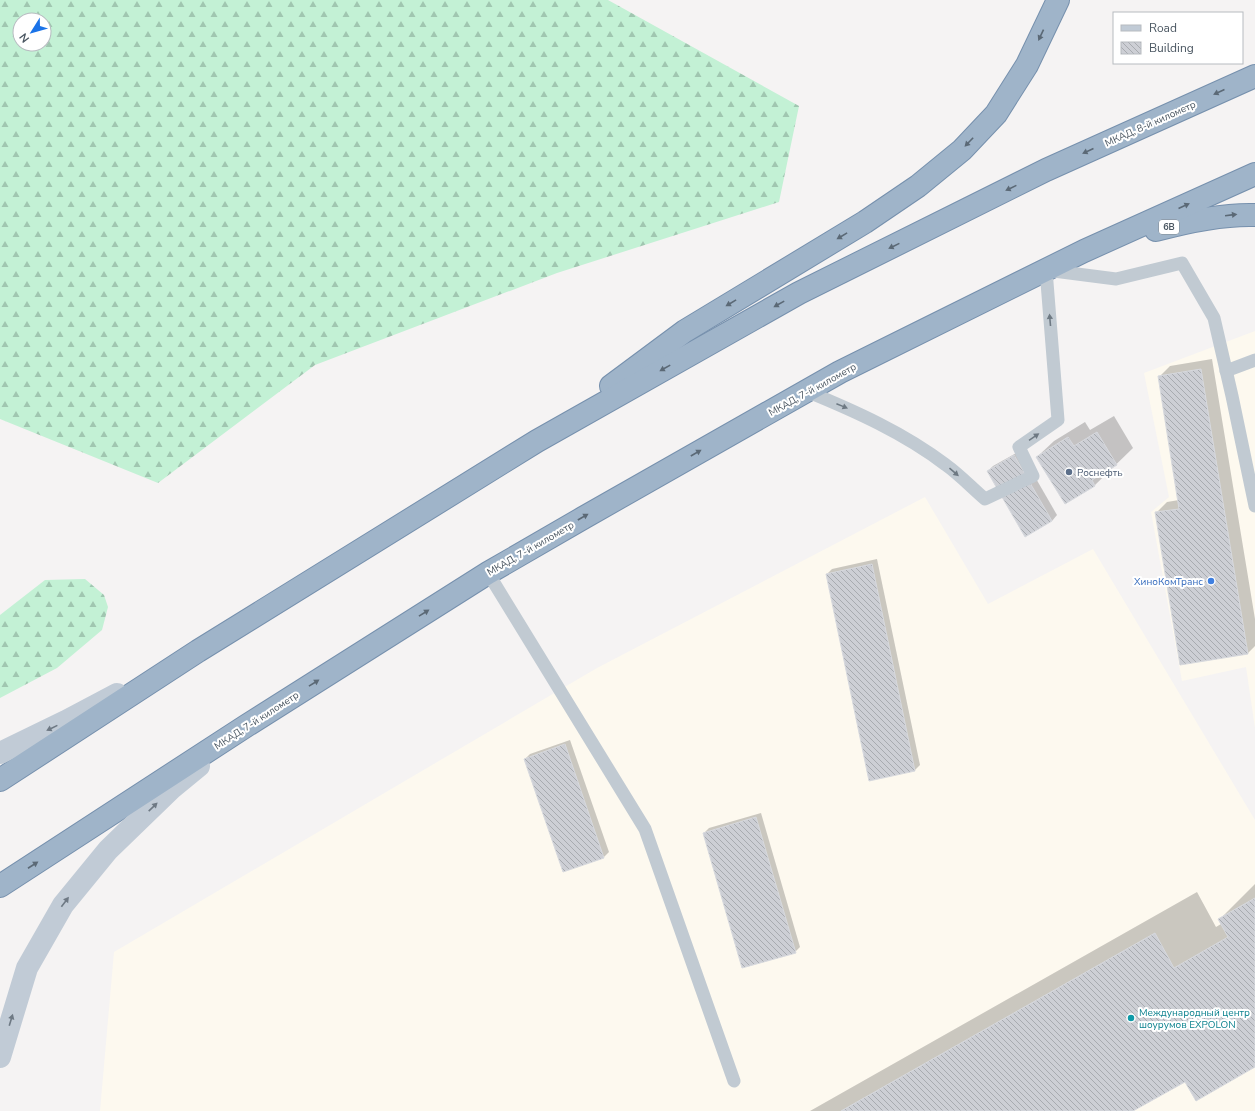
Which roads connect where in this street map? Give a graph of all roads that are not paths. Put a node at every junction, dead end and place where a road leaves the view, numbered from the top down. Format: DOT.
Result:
graph roads {
  1 [pos="1058,0"];
  2 [pos="1255,76"];
  3 [pos="1255,174"];
  4 [pos="1255,215"];
  5 [pos="1084,251"];
  6 [pos="1046,270"];
  7 [pos="1255,360"];
  8 [pos="1226,372"];
  9 [pos="806,391"];
  10 [pos="537,441"];
  11 [pos="1255,506"];
  12 [pos="488,573"];
  13 [pos="198,651"];
  14 [pos="246,726"];
  15 [pos="0,753"];
  16 [pos="0,780"];
  17 [pos="0,886"];
  18 [pos="0,1057"];
  19 [pos="734,1081"];
  1 -- 10 [label="highway, one-way"];
  2 -- 10 [label="highway, МКАД, 8-й километр, one-way"];
  5 -- 3 [label="highway, one-way"];
  5 -- 4 [label="highway, 6B, one-way"];
  5 -- 6 [label="highway, МКАД, 7-й километр"];
  6 -- 8 [label="lane"];
  6 -- 9 [label="highway, МКАД, 7-й километр"];
  9 -- 6 [label="lane, one-way"];
  7 -- 8 [label="lane"];
  8 -- 11 [label="lane"];
  12 -- 9 [label="highway, МКАД, 7-й километр, one-way"];
  10 -- 13 [label="highway"];
  14 -- 12 [label="highway, МКАД, 7-й километр, one-way"];
  12 -- 19 [label="lane"];
  13 -- 15 [label="main road, one-way"];
  13 -- 16 [label="highway"];
  17 -- 14 [label="highway, МКАД, 7-й километр, one-way"];
  18 -- 14 [label="main road, one-way"];
}
